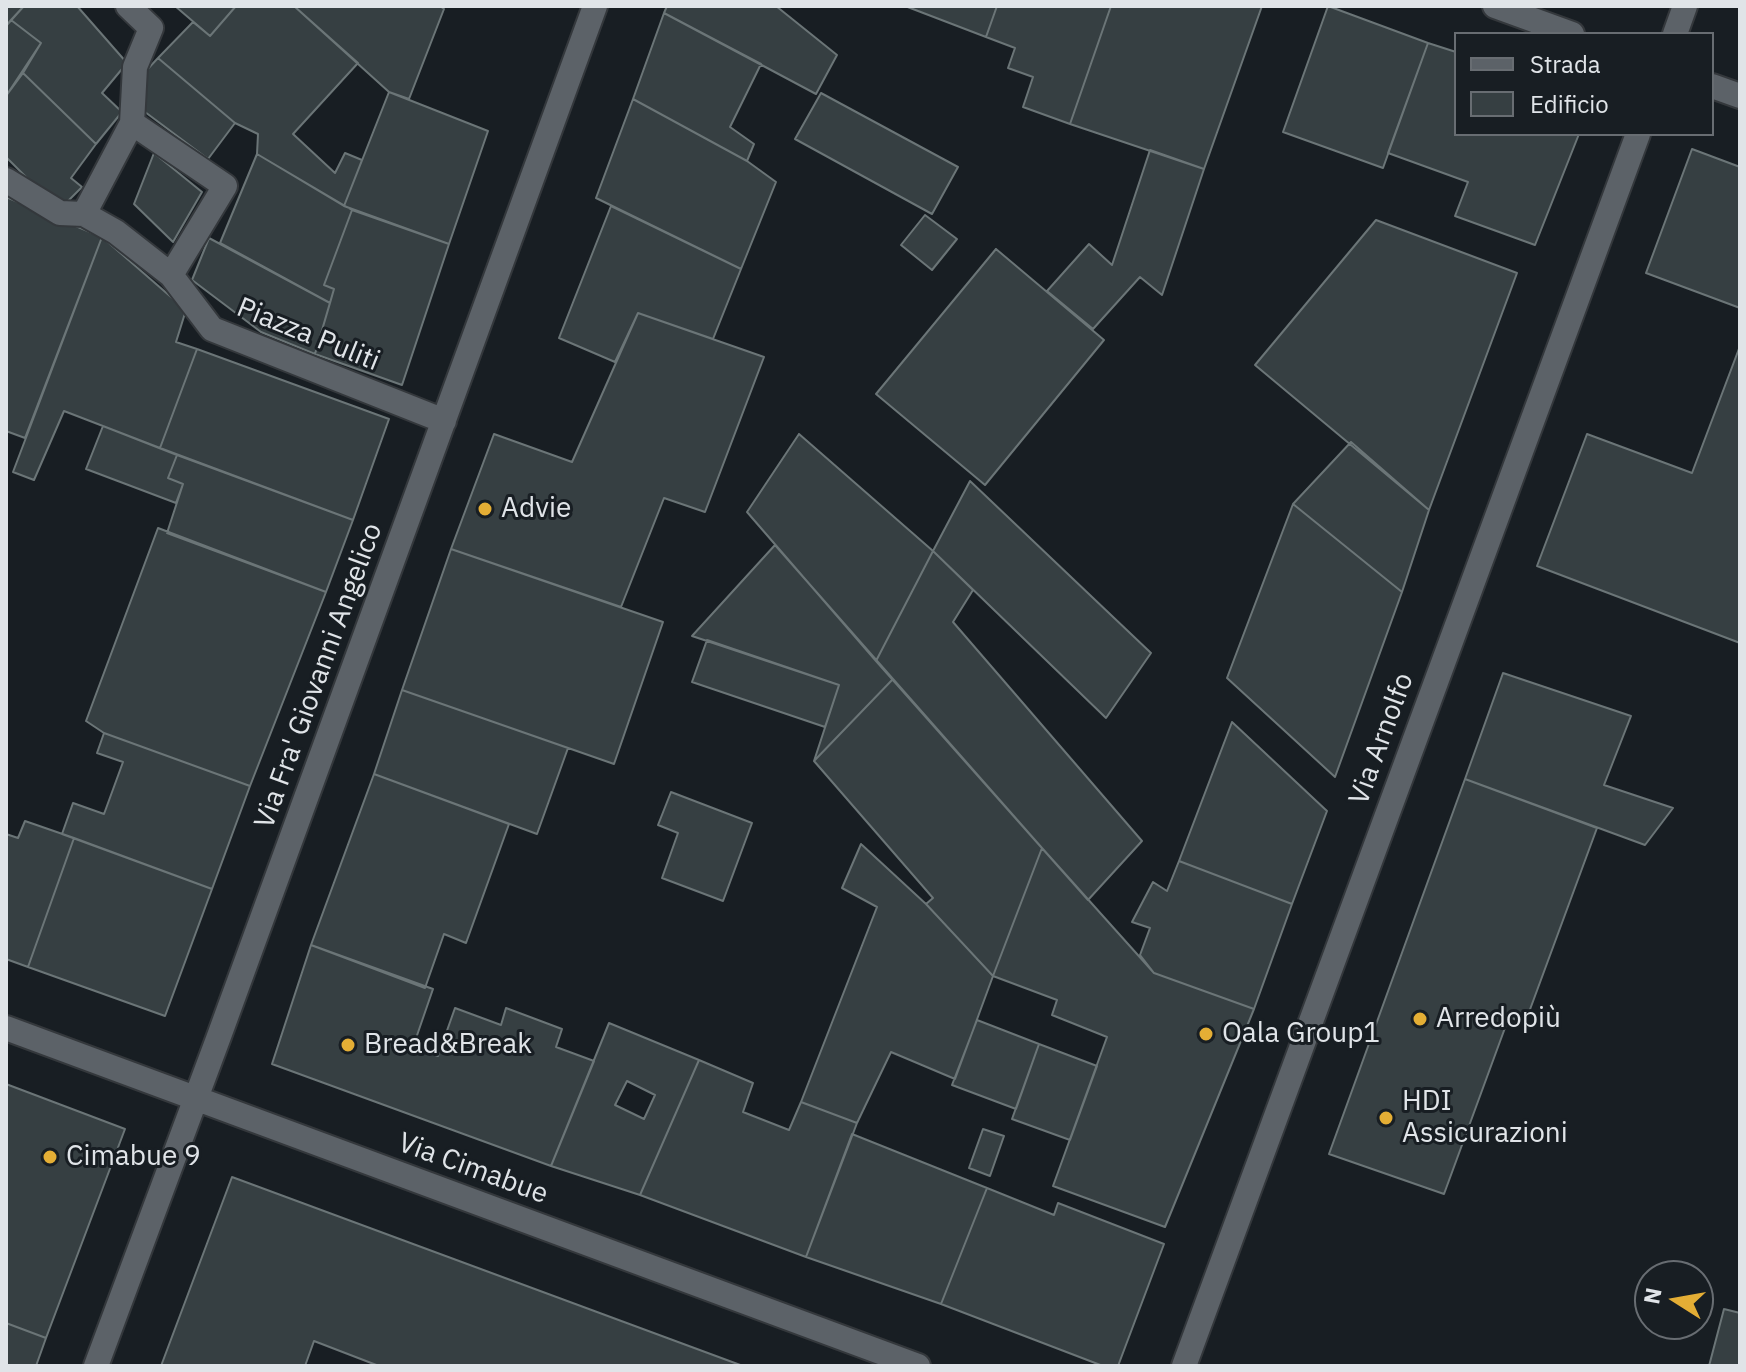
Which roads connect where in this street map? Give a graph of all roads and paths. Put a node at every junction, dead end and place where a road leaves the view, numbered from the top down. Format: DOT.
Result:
graph roads {
  1 [pos="128,6"];
  2 [pos="595,6"];
  3 [pos="1495,6"];
  4 [pos="1685,6"];
  5 [pos="1566,32"];
  6 [pos="1676,32"];
  7 [pos="1714,87"];
  8 [pos="1740,96"];
  9 [pos="132,123"];
  10 [pos="1637,136"];
  11 [pos="6,180"];
  12 [pos="84,214"];
  13 [pos="171,275"];
  14 [pos="444,421"];
  15 [pos="6,1028"];
  16 [pos="195,1098"];
  17 [pos="96,1366"];
  18 [pos="918,1366"];
  19 [pos="1184,1366"];
  1 -- 9 [label="street"];
  2 -- 14 [label="street, Via Fra' Giovanni Angelico"];
  3 -- 5 [label="street"];
  4 -- 6 [label="street"];
  7 -- 8 [label="street"];
  9 -- 12 [label="street"];
  9 -- 13 [label="street"];
  10 -- 19 [label="street, Via Arnolfo"];
  11 -- 12 [label="street, Piazza Puliti"];
  12 -- 13 [label="street, Piazza Puliti"];
  13 -- 14 [label="street, Piazza Puliti"];
  14 -- 16 [label="street, Via Fra' Giovanni Angelico"];
  15 -- 16 [label="street, Via Cimabue"];
  16 -- 17 [label="street, Via Fra' Giovanni Angelico"];
  16 -- 18 [label="street, Via Cimabue"];
}
